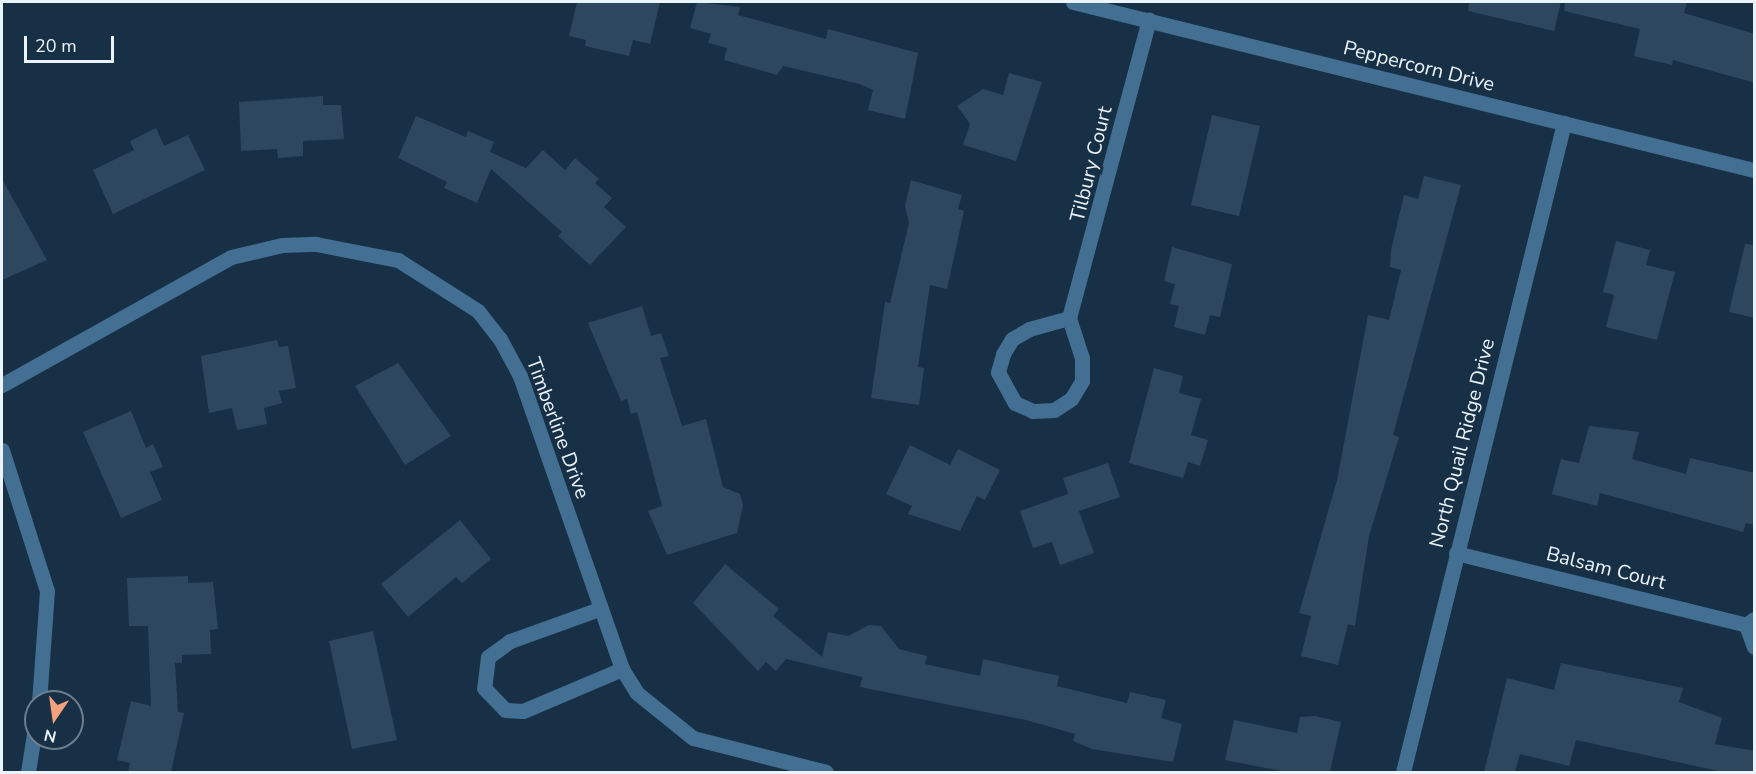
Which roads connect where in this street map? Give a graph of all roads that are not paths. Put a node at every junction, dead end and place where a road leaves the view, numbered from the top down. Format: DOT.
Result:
graph roads {
  1 [pos="1073,2"];
  2 [pos="1149,20"];
  3 [pos="1564,123"];
  4 [pos="1755,170"];
  5 [pos="1069,318"];
  6 [pos="2,385"];
  7 [pos="2,450"];
  8 [pos="1456,553"];
  9 [pos="599,609"];
  10 [pos="1750,622"];
  11 [pos="1755,646"];
  12 [pos="622,669"];
  13 [pos="41,690"];
  14 [pos="31,750"];
  15 [pos="28,772"];
  16 [pos="826,772"];
  17 [pos="1403,772"];
  1 -- 2 [label="street, Peppercorn Drive"];
  2 -- 3 [label="street, Peppercorn Drive"];
  2 -- 5 [label="street, Tilbury Court"];
  3 -- 4 [label="street, Peppercorn Drive"];
  3 -- 8 [label="street, North Quail Ridge Drive"];
  5 -- 5 [label="street"];
  6 -- 9 [label="street, Timberline Drive"];
  7 -- 13 [label="street"];
  8 -- 10 [label="street, Balsam Court"];
  8 -- 17 [label="street, North Quail Ridge Drive"];
  9 -- 12 [label="street, Timberline Drive"];
  9 -- 12 [label="street"];
  10 -- 11 [label="street, Balsam Court"];
  12 -- 16 [label="street, Timberline Drive"];
  14 -- 15 [label="street"];
}
